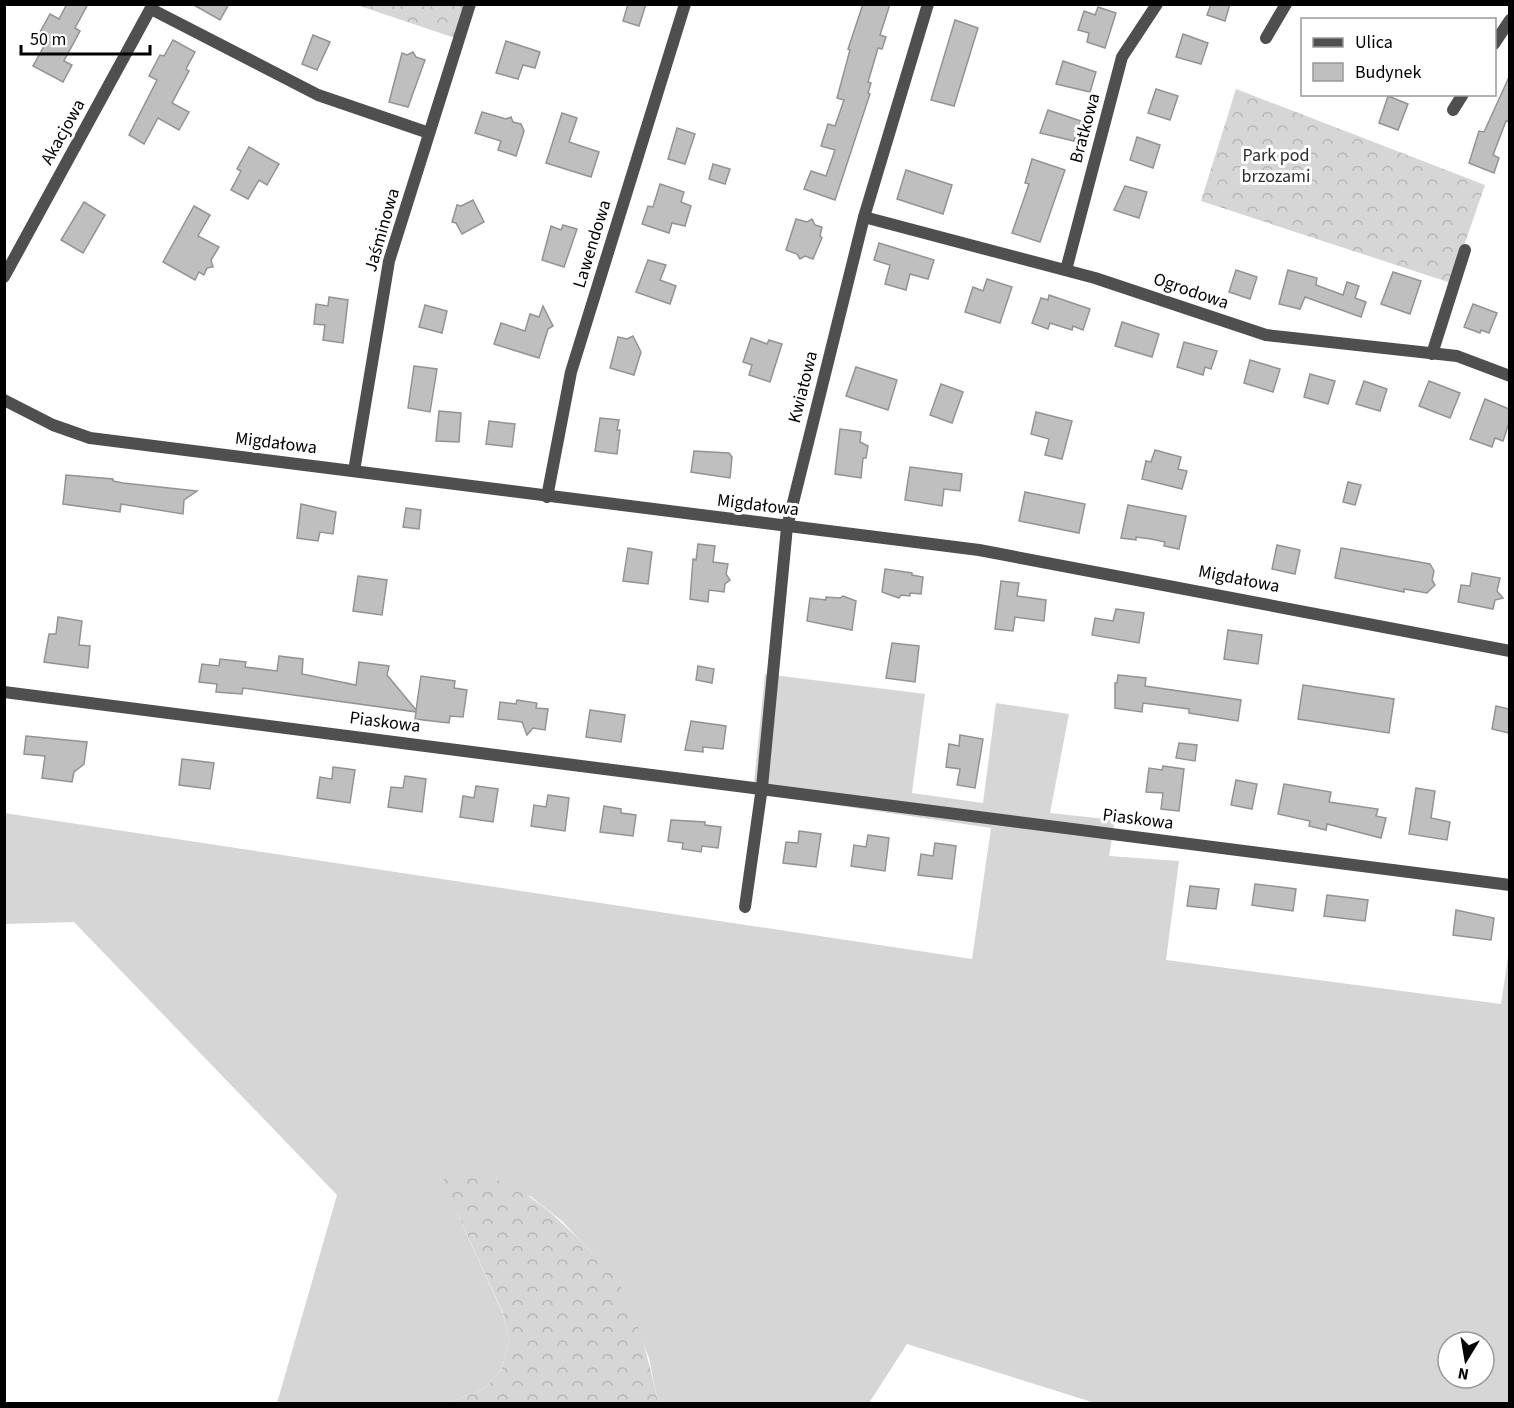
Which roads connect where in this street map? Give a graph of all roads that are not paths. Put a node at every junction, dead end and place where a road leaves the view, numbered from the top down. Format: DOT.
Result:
graph roads {
  1 [pos="470,4"];
  2 [pos="685,4"];
  3 [pos="928,4"];
  4 [pos="1157,4"];
  5 [pos="1286,4"];
  6 [pos="152,7"];
  7 [pos="1509,20"];
  8 [pos="1266,38"];
  9 [pos="1496,41"];
  10 [pos="1462,96"];
  11 [pos="1454,110"];
  12 [pos="429,133"];
  13 [pos="864,218"];
  14 [pos="1465,250"];
  15 [pos="1066,270"];
  16 [pos="4,277"];
  17 [pos="1432,354"];
  18 [pos="1509,376"];
  19 [pos="4,400"];
  20 [pos="354,471"];
  21 [pos="548,497"];
  22 [pos="787,527"];
  23 [pos="1509,651"];
  24 [pos="4,692"];
  25 [pos="762,787"];
  26 [pos="1509,885"];
  27 [pos="745,907"];
  1 -- 12 [label="street, Jaśminowa"];
  2 -- 21 [label="street, Lawendowa"];
  3 -- 13 [label="street, Kwiatowa"];
  4 -- 15 [label="street, Bratkowa"];
  5 -- 8 [label="street"];
  6 -- 12 [label="street"];
  6 -- 16 [label="street, Akacjowa"];
  7 -- 9 [label="street"];
  10 -- 11 [label="street"];
  12 -- 20 [label="street, Jaśminowa"];
  13 -- 15 [label="street, Ogrodowa"];
  13 -- 22 [label="street, Kwiatowa"];
  14 -- 17 [label="street"];
  15 -- 17 [label="street, Ogrodowa"];
  17 -- 18 [label="street, Ogrodowa"];
  19 -- 20 [label="street, Migdałowa"];
  20 -- 21 [label="street, Migdałowa"];
  21 -- 22 [label="street, Migdałowa"];
  22 -- 23 [label="street, Migdałowa"];
  22 -- 25 [label="street, Kwiatowa"];
  24 -- 25 [label="street, Piaskowa"];
  25 -- 26 [label="street, Piaskowa"];
  25 -- 27 [label="street"];
}
